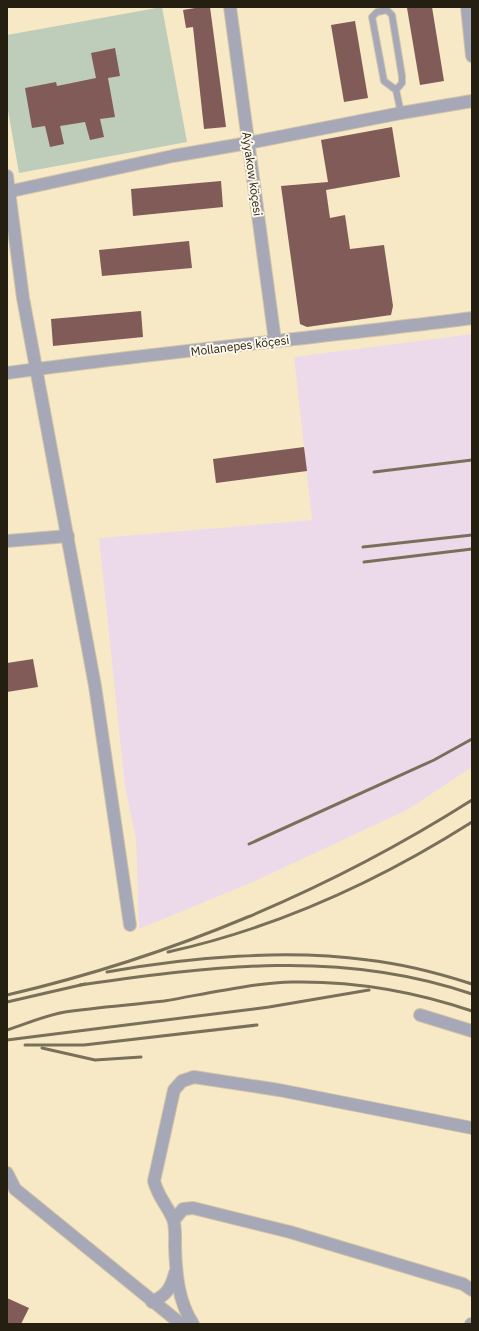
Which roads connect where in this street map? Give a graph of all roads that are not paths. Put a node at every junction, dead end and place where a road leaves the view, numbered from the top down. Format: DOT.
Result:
graph roads {
  1 [pos="230,7"];
  2 [pos="467,7"];
  3 [pos="472,56"];
  4 [pos="396,90"];
  5 [pos="472,101"];
  6 [pos="401,113"];
  7 [pos="248,143"];
  8 [pos="7,176"];
  9 [pos="8,192"];
  10 [pos="472,318"];
  11 [pos="275,341"];
  12 [pos="36,369"];
  13 [pos="7,373"];
  14 [pos="68,536"];
  15 [pos="7,541"];
  16 [pos="130,925"];
  17 [pos="420,1015"];
  18 [pos="472,1031"];
  19 [pos="472,1128"];
  20 [pos="7,1173"];
  21 [pos="174,1220"];
  22 [pos="176,1268"];
  23 [pos="472,1290"];
  24 [pos="152,1302"];
  25 [pos="181,1324"];
  26 [pos="194,1324"];
  1 -- 7 [label="street, Aýyakow köçesi"];
  2 -- 3 [label="street"];
  4 -- 4 [label="lane"];
  4 -- 6 [label="lane"];
  5 -- 6 [label="street"];
  6 -- 7 [label="street"];
  7 -- 9 [label="street"];
  7 -- 11 [label="street, Aýyakow köçesi"];
  8 -- 9 [label="street"];
  9 -- 12 [label="street"];
  10 -- 11 [label="street, Mollanepes köçesi"];
  11 -- 12 [label="street, Mollanepes köçesi"];
  12 -- 13 [label="street, Mollanepes köçesi"];
  12 -- 14 [label="street"];
  14 -- 15 [label="street"];
  14 -- 16 [label="street"];
  17 -- 18 [label="street"];
  19 -- 21 [label="street"];
  20 -- 24 [label="street"];
  21 -- 22 [label="street"];
  21 -- 23 [label="street"];
  22 -- 24 [label="street"];
  22 -- 26 [label="street"];
  24 -- 25 [label="street"];
}
